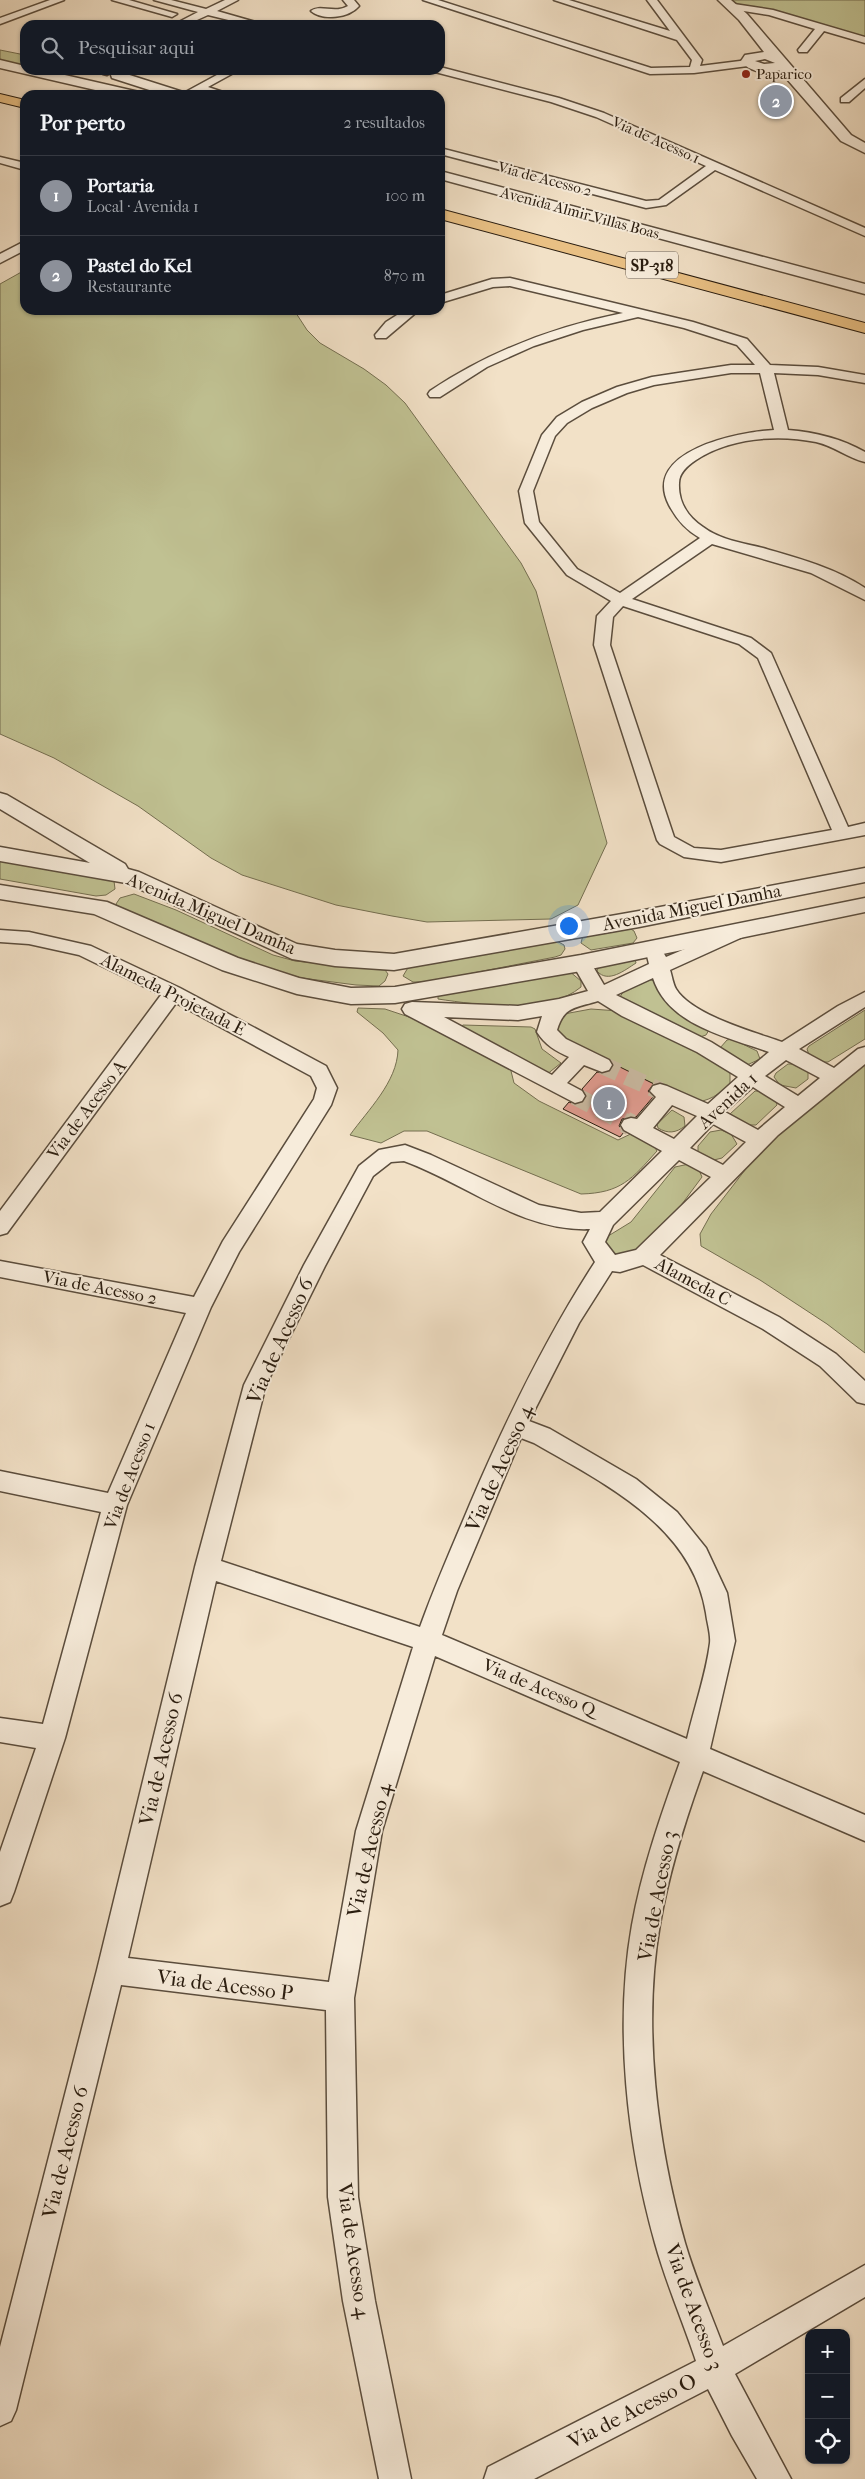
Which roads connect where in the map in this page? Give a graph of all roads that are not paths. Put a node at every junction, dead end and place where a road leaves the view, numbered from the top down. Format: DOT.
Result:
graph roads {
  1 [pos="59,0"];
  2 [pos="117,0"];
  3 [pos="159,0"];
  4 [pos="233,0"];
  5 [pos="318,0"];
  6 [pos="348,0"];
  7 [pos="428,0"];
  8 [pos="559,0"];
  9 [pos="652,0"];
  10 [pos="710,0"];
  11 [pos="741,9"];
  12 [pos="316,11"];
  13 [pos="347,11"];
  14 [pos="208,12"];
  15 [pos="193,19"];
  16 [pos="197,20"];
  17 [pos="241,20"];
  18 [pos="323,20"];
  19 [pos="329,20"];
  20 [pos="668,21"];
  21 [pos="0,22"];
  22 [pos="643,26"];
  23 [pos="821,28"];
  24 [pos="678,37"];
  25 [pos="865,40"];
  26 [pos="744,44"];
  27 [pos="803,50"];
  28 [pos="752,61"];
  29 [pos="778,61"];
  30 [pos="0,64"];
  31 [pos="695,65"];
  32 [pos="20,69"];
  33 [pos="445,72"];
  34 [pos="48,75"];
  35 [pos="95,75"];
  36 [pos="117,75"];
  37 [pos="224,75"];
  38 [pos="772,81"];
  39 [pos="78,82"];
  40 [pos="865,82"];
  41 [pos="199,88"];
  42 [pos="112,90"];
  43 [pos="163,90"];
  44 [pos="195,90"];
  45 [pos="207,90"];
  46 [pos="0,93"];
  47 [pos="0,98"];
  48 [pos="20,98"];
  49 [pos="845,100"];
  50 [pos="20,103"];
  51 [pos="828,140"];
  52 [pos="865,149"];
  53 [pos="445,152"];
  54 [pos="865,159"];
  55 [pos="0,160"];
  56 [pos="714,165"];
  57 [pos="20,166"];
  58 [pos="445,166"];
  59 [pos="445,176"];
  60 [pos="445,210"];
  61 [pos="445,215"];
  62 [pos="865,232"];
  63 [pos="20,248"];
  64 [pos="0,259"];
  65 [pos="865,279"];
  66 [pos="865,289"];
  67 [pos="445,297"];
  68 [pos="639,314"];
  69 [pos="406,315"];
  70 [pos="865,322"];
  71 [pos="865,328"];
  72 [pos="380,335"];
  73 [pos="766,369"];
  74 [pos="865,379"];
  75 [pos="435,394"];
  76 [pos="782,434"];
  77 [pos="865,458"];
  78 [pos="709,539"];
  79 [pos="865,595"];
  80 [pos="620,600"];
  81 [pos="0,800"];
  82 [pos="865,829"];
  83 [pos="842,833"];
  84 [pos="0,854"];
  85 [pos="865,876"];
  86 [pos="131,877"];
  87 [pos="0,892"];
  88 [pos="865,905"];
  89 [pos="99,907"];
  90 [pos="639,919"];
  91 [pos="570,931"];
  92 [pos="0,936"];
  93 [pos="657,958"];
  94 [pos="394,962"];
  95 [pos="582,964"];
  96 [pos="173,993"];
  97 [pos="600,994"];
  98 [pos="865,999"];
  99 [pos="404,1002"];
  100 [pos="559,1006"];
  101 [pos="724,1030"];
  102 [pos="704,1047"];
  103 [pos="784,1050"];
  104 [pos="865,1054"];
  105 [pos="581,1056"];
  106 [pos="602,1065"];
  107 [pos="753,1077"];
  108 [pos="835,1077"];
  109 [pos="554,1085"];
  110 [pos="328,1088"];
  111 [pos="575,1096"];
  112 [pos="799,1106"];
  113 [pos="710,1114"];
  114 [pos="760,1140"];
  115 [pos="677,1150"];
  116 [pos="724,1176"];
  117 [pos="605,1220"];
  118 [pos="0,1227"];
  119 [pos="644,1256"];
  120 [pos="606,1262"];
  121 [pos="0,1269"];
  122 [pos="200,1307"];
  123 [pos="865,1395"];
  124 [pos="515,1426"];
  125 [pos="0,1481"];
  126 [pos="115,1505"];
  127 [pos="206,1567"];
  128 [pos="428,1641"];
  129 [pos="0,1730"];
  130 [pos="52,1738"];
  131 [pos="696,1755"];
  132 [pos="865,1828"];
  133 [pos="0,1892"];
  134 [pos="111,1970"];
  135 [pos="340,1998"];
  136 [pos="865,2280"];
  137 [pos="716,2368"];
  138 [pos="0,2410"];
  139 [pos="395,2479"];
  140 [pos="500,2479"];
  141 [pos="775,2479"];
  1 -- 21 [label="street"];
  2 -- 15 [label="street"];
  3 -- 14 [label="street"];
  4 -- 14 [label="street"];
  5 -- 12 [label="street"];
  6 -- 13 [label="street"];
  7 -- 31 [label="street"];
  8 -- 22 [label="street"];
  9 -- 20 [label="street"];
  10 -- 11 [label="street"];
  11 -- 23 [label="street"];
  11 -- 29 [label="street"];
  12 -- 13 [label="street"];
  12 -- 18 [label="street"];
  13 -- 19 [label="street"];
  14 -- 15 [label="street"];
  14 -- 17 [label="street"];
  15 -- 16 [label="street"];
  20 -- 22 [label="street"];
  20 -- 24 [label="street"];
  22 -- 24 [label="street"];
  23 -- 25 [label="street"];
  23 -- 27 [label="street"];
  24 -- 31 [label="street"];
  26 -- 28 [label="street"];
  28 -- 29 [label="street"];
  28 -- 31 [label="street"];
  28 -- 38 [label="street"];
  29 -- 52 [label="street"];
  30 -- 32 [label="street"];
  33 -- 56 [label="street, Via de Acesso 1"];
  34 -- 39 [label="street"];
  35 -- 39 [label="street"];
  36 -- 43 [label="street"];
  37 -- 41 [label="street"];
  39 -- 42 [label="street"];
  40 -- 49 [label="street"];
  41 -- 44 [label="street"];
  41 -- 45 [label="street"];
  46 -- 48 [label="highway"];
  47 -- 50 [label="highway"];
  51 -- 54 [label="street"];
  53 -- 56 [label="street, Via de Acesso 2"];
  55 -- 57 [label="street"];
  56 -- 62 [label="street, Via de Acesso 1"];
  58 -- 65 [label="street, Avenida Almir Villas Boas"];
  59 -- 66 [label="street, Avenida Almir Villas Boas"];
  60 -- 70 [label="highway, SP-318"];
  61 -- 71 [label="highway, SP-318"];
  63 -- 64 [label="street"];
  67 -- 68 [label="street"];
  68 -- 73 [label="street"];
  68 -- 75 [label="street"];
  69 -- 72 [label="street"];
  73 -- 74 [label="street"];
  73 -- 76 [label="street"];
  73 -- 80 [label="street"];
  76 -- 77 [label="street"];
  76 -- 78 [label="street"];
  78 -- 79 [label="street"];
  78 -- 80 [label="street"];
  80 -- 83 [label="street"];
  80 -- 83 [label="street"];
  81 -- 86 [label="street"];
  82 -- 83 [label="street"];
  84 -- 86 [label="street, Avenida Miguel Damha"];
  85 -- 90 [label="street, Avenida Miguel Damha"];
  86 -- 89 [label="street"];
  86 -- 94 [label="street, Avenida Miguel Damha"];
  87 -- 89 [label="street, Avenida Miguel Damha"];
  88 -- 93 [label="street, Avenida Miguel Damha"];
  89 -- 99 [label="street, Avenida Miguel Damha"];
  90 -- 91 [label="street, Avenida Miguel Damha"];
  90 -- 93 [label="street"];
  91 -- 94 [label="street, Avenida Miguel Damha"];
  91 -- 95 [label="street"];
  92 -- 96 [label="street, Alameda Projetada E"];
  93 -- 95 [label="street, Avenida Miguel Damha"];
  93 -- 97 [label="street"];
  93 -- 101 [label="street"];
  94 -- 99 [label="street"];
  95 -- 97 [label="street"];
  95 -- 99 [label="street, Avenida Miguel Damha"];
  96 -- 110 [label="street, Alameda Projetada E"];
  96 -- 118 [label="street, Via de Acesso A"];
  97 -- 100 [label="street"];
  97 -- 102 [label="street"];
  98 -- 103 [label="street, Avenida 1"];
  99 -- 100 [label="street"];
  99 -- 109 [label="street"];
  100 -- 105 [label="street"];
  101 -- 102 [label="street"];
  101 -- 103 [label="street"];
  102 -- 107 [label="street"];
  103 -- 107 [label="street, Avenida 1"];
  103 -- 108 [label="street"];
  104 -- 108 [label="street"];
  105 -- 106 [label="street"];
  105 -- 109 [label="street"];
  107 -- 112 [label="street"];
  107 -- 113 [label="street, Avenida 1"];
  108 -- 112 [label="street"];
  109 -- 111 [label="street"];
  110 -- 122 [label="street, Via de Acesso 1"];
  112 -- 114 [label="street"];
  113 -- 114 [label="street"];
  113 -- 115 [label="street, Avenida 1"];
  113 -- 115 [label="street"];
  114 -- 116 [label="street"];
  115 -- 116 [label="street"];
  115 -- 117 [label="street, Avenida 1"];
  116 -- 119 [label="street"];
  117 -- 120 [label="street"];
  117 -- 127 [label="street, Via de Acesso 6"];
  119 -- 120 [label="street, Alameda C"];
  119 -- 123 [label="street, Alameda C"];
  120 -- 124 [label="street, Via de Acesso 4"];
  121 -- 122 [label="street, Via de Acesso 2"];
  122 -- 126 [label="street, Via de Acesso 1"];
  124 -- 128 [label="street, Via de Acesso 4"];
  124 -- 131 [label="street, Via de Acesso 3"];
  125 -- 126 [label="street"];
  126 -- 130 [label="street, Via de Acesso 1"];
  127 -- 128 [label="street, Via de Acesso Q"];
  127 -- 134 [label="street, Via de Acesso 6"];
  128 -- 131 [label="street, Via de Acesso Q"];
  128 -- 135 [label="street, Via de Acesso 4"];
  129 -- 130 [label="street"];
  130 -- 133 [label="street, Via de Acesso 1"];
  131 -- 132 [label="street, Via de Acesso Q"];
  131 -- 137 [label="street, Via de Acesso 3"];
  134 -- 135 [label="street, Via de Acesso P"];
  134 -- 138 [label="street, Via de Acesso 6"];
  135 -- 139 [label="street, Via de Acesso 4"];
  136 -- 137 [label="street, Via de Acesso O"];
  137 -- 140 [label="street, Via de Acesso O"];
  137 -- 141 [label="street, Via de Acesso 3"];
}
